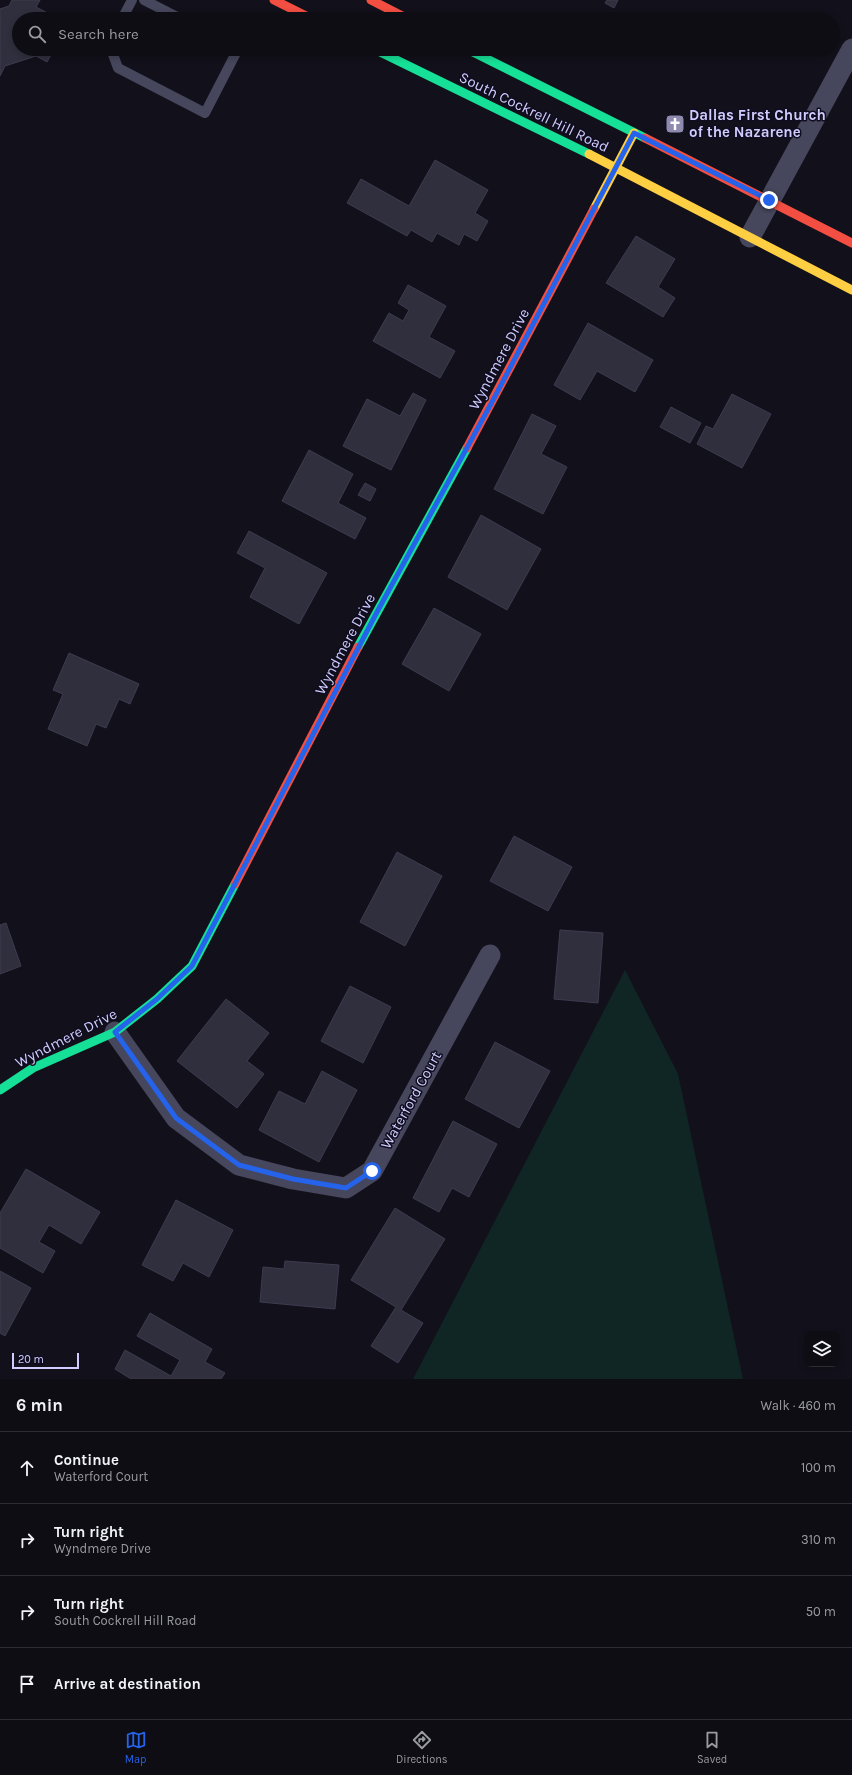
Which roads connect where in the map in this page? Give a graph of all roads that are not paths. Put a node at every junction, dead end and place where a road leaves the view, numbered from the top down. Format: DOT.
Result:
graph roads {
  1 [pos="132,0"];
  2 [pos="144,0"];
  3 [pos="274,0"];
  4 [pos="370,0"];
  5 [pos="126,12"];
  6 [pos="167,12"];
  7 [pos="298,12"];
  8 [pos="394,12"];
  9 [pos="852,49"];
  10 [pos="114,56"];
  11 [pos="234,56"];
  12 [pos="388,56"];
  13 [pos="482,56"];
  14 [pos="634,133"];
  15 [pos="617,168"];
  16 [pos="769,200"];
  17 [pos="750,237"];
  18 [pos="852,243"];
  19 [pos="852,290"];
  20 [pos="490,955"];
  21 [pos="115,1032"];
  22 [pos="0,1090"];
  1 -- 5 [label="lane"];
  2 -- 6 [label="lane"];
  3 -- 7 [label="street"];
  4 -- 8 [label="street"];
  9 -- 16 [label="street"];
  10 -- 11 [label="lane"];
  12 -- 15 [label="street, South Cockrell Hill Road"];
  13 -- 14 [label="street, South Cockrell Hill Road"];
  14 -- 15 [label="street, Wyndmere Drive"];
  14 -- 16 [label="street, South Cockrell Hill Road"];
  15 -- 17 [label="street, South Cockrell Hill Road"];
  15 -- 21 [label="street, Wyndmere Drive"];
  16 -- 17 [label="street"];
  16 -- 18 [label="street, South Cockrell Hill Road"];
  17 -- 19 [label="street, South Cockrell Hill Road"];
  20 -- 21 [label="street, Waterford Court"];
  21 -- 22 [label="street, Wyndmere Drive"];
}
